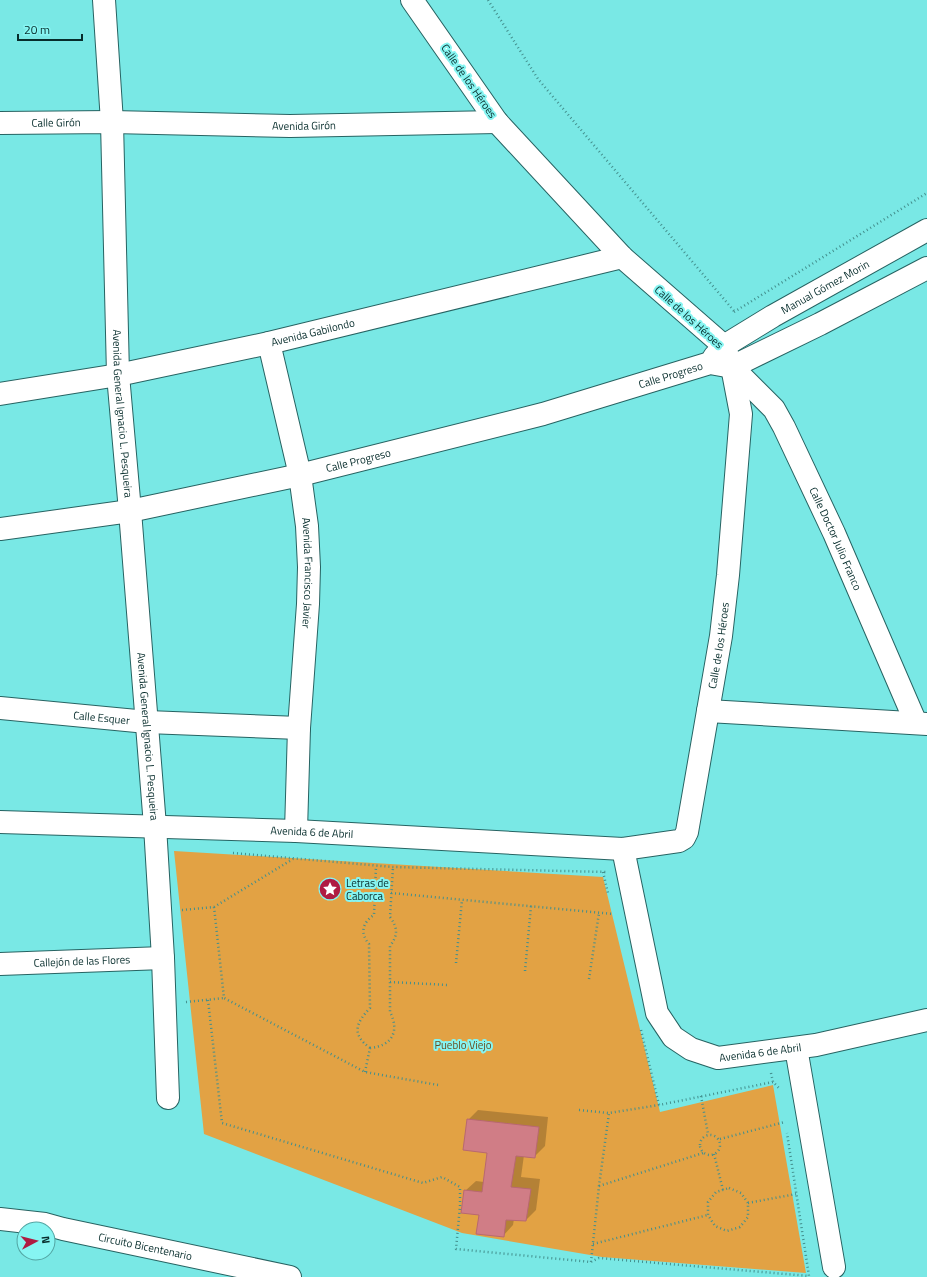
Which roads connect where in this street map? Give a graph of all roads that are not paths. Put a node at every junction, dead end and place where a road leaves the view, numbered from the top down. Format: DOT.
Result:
graph roads {
  1 [pos="104,0"];
  2 [pos="412,0"];
  3 [pos="112,122"];
  4 [pos="497,122"];
  5 [pos="0,123"];
  6 [pos="927,230"];
  7 [pos="622,257"];
  8 [pos="927,268"];
  9 [pos="269,343"];
  10 [pos="717,354"];
  11 [pos="732,367"];
  12 [pos="118,375"];
  13 [pos="0,394"];
  14 [pos="300,476"];
  15 [pos="130,511"];
  16 [pos="0,530"];
  17 [pos="0,708"];
  18 [pos="708,711"];
  19 [pos="147,722"];
  20 [pos="922,724"];
  21 [pos="300,728"];
  22 [pos="0,822"];
  23 [pos="155,826"];
  24 [pos="296,831"];
  25 [pos="684,838"];
  26 [pos="623,849"];
  27 [pos="163,958"];
  28 [pos="0,964"];
  29 [pos="927,1020"];
  30 [pos="796,1048"];
  31 [pos="168,1098"];
  32 [pos="0,1218"];
  33 [pos="834,1267"];
  34 [pos="290,1277"];
  1 -- 3 [label="street, Avenida General Ignacio L. Pesqueira"];
  2 -- 4 [label="street, Calle de los Héroes"];
  3 -- 4 [label="street, Avenida Girón"];
  3 -- 5 [label="street, Calle Girón"];
  3 -- 12 [label="street, Avenida General Ignacio L. Pesqueira"];
  4 -- 7 [label="street, Calle de los Héroes"];
  6 -- 10 [label="street, Manual Gómez Morin"];
  7 -- 9 [label="street, Avenida Gabilondo"];
  7 -- 10 [label="street, Calle de los Héroes"];
  8 -- 11 [label="street"];
  9 -- 12 [label="street, Avenida Gabilondo"];
  9 -- 14 [label="street, Avenida Francisco Javier"];
  10 -- 11 [label="street, Calle Progreso"];
  10 -- 14 [label="street, Calle Progreso"];
  11 -- 18 [label="street, Calle de los Héroes"];
  11 -- 20 [label="street, Calle Doctor Julio Franco"];
  12 -- 13 [label="street, Avenida Gabilondo"];
  12 -- 15 [label="street, Avenida General Ignacio L. Pesqueira"];
  14 -- 15 [label="street, Calle Progreso"];
  14 -- 21 [label="street, Avenida Francisco Javier"];
  15 -- 16 [label="street, Calle Progreso"];
  15 -- 19 [label="street, Avenida General Ignacio L. Pesqueira"];
  17 -- 19 [label="street, Calle Esquer"];
  18 -- 20 [label="street"];
  18 -- 25 [label="street, Calle de los Héroes"];
  19 -- 21 [label="street, Calle Esquer"];
  19 -- 23 [label="street, Avenida General Ignacio L. Pesqueira"];
  21 -- 24 [label="street, Avenida Francisco Javier"];
  22 -- 23 [label="street, Avenida 6 de Abril"];
  23 -- 24 [label="street, Avenida 6 de Abril"];
  23 -- 27 [label="street, Avenida General Ignacio L. Pesqueira"];
  24 -- 26 [label="street, Avenida 6 de Abril"];
  25 -- 26 [label="street, Avenida 6 de Abril"];
  26 -- 30 [label="street, Avenida 6 de Abril"];
  27 -- 28 [label="street, Callejón de las Flores"];
  27 -- 31 [label="street, Avenida General Ignacio L. Pesqueira"];
  29 -- 30 [label="street, Avenida 6 de Abril"];
  30 -- 33 [label="street"];
  32 -- 34 [label="street, Circuito Bicentenario"];
}
